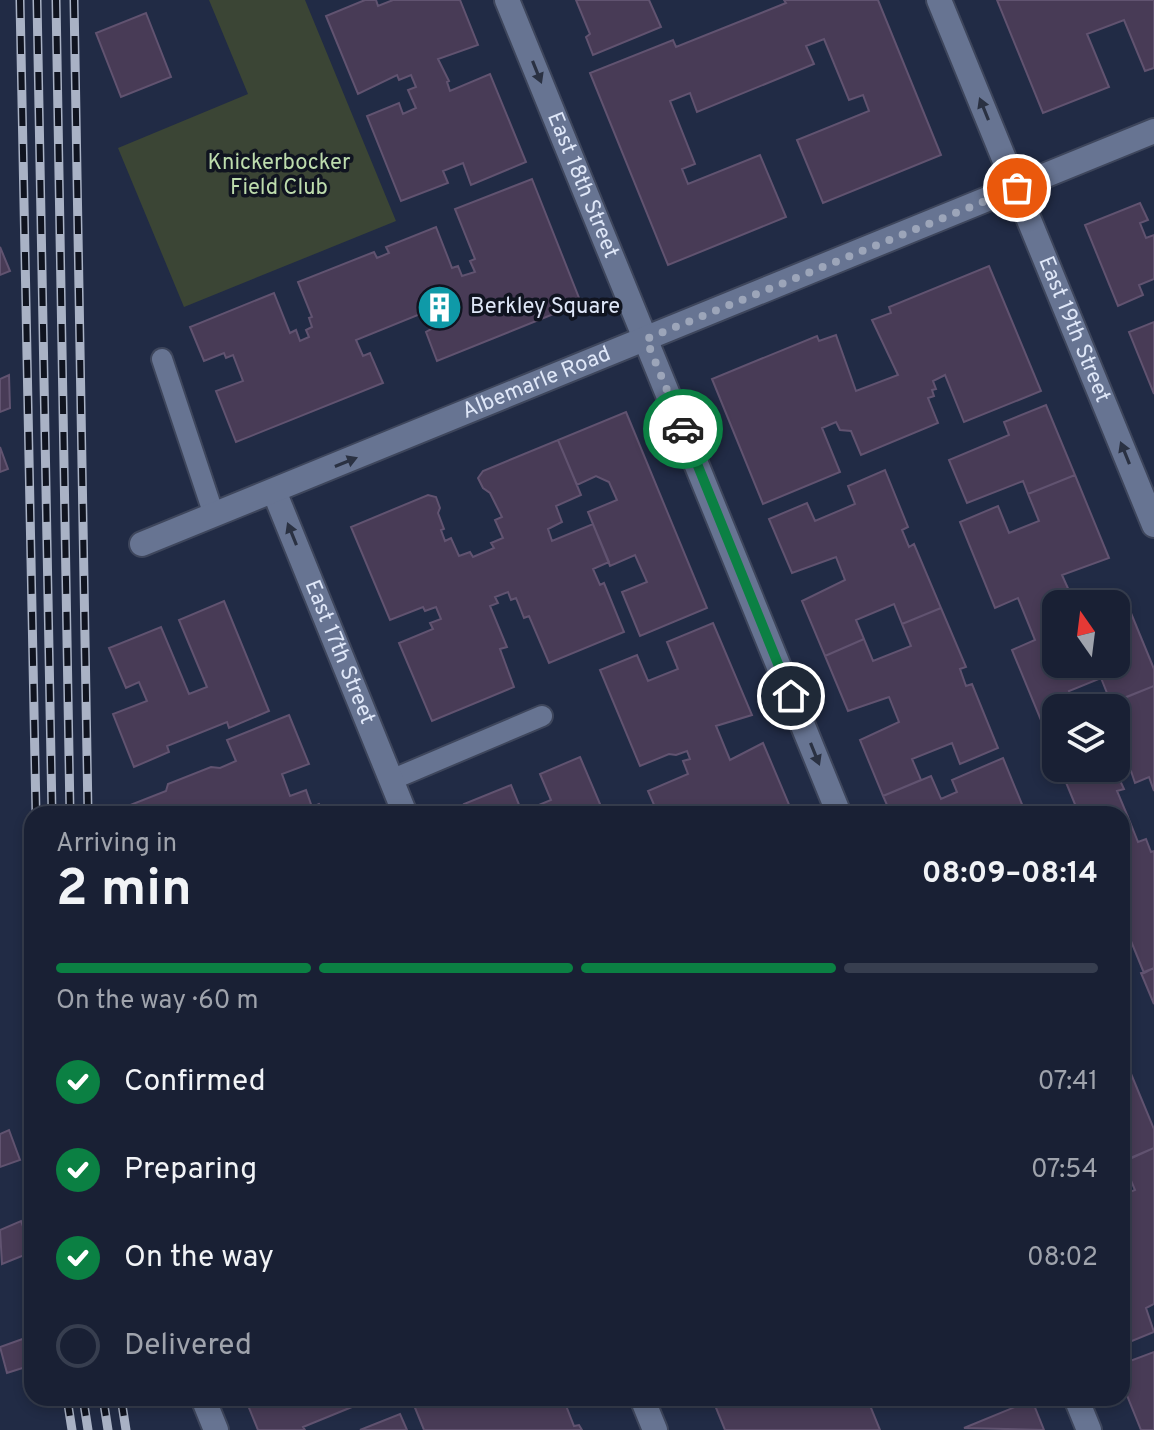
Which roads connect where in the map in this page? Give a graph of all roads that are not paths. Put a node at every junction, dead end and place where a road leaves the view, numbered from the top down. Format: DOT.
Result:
graph roads {
  1 [pos="507,0"];
  2 [pos="939,0"];
  3 [pos="1154,131"];
  4 [pos="1017,188"];
  5 [pos="646,339"];
  6 [pos="162,359"];
  7 [pos="274,491"];
  8 [pos="214,515"];
  9 [pos="1154,525"];
  10 [pos="142,544"];
  11 [pos="542,716"];
  12 [pos="391,780"];
  13 [pos="402,806"];
  14 [pos="836,806"];
  15 [pos="206,1406"];
  16 [pos="645,1406"];
  17 [pos="1079,1406"];
  18 [pos="216,1430"];
  19 [pos="655,1430"];
  20 [pos="1089,1430"];
  1 -- 5 [label="street, East 18th Street, one-way"];
  4 -- 2 [label="street, East 19th Street, one-way"];
  3 -- 4 [label="street, Albemarle Road"];
  4 -- 5 [label="street, Albemarle Road"];
  9 -- 4 [label="street, East 19th Street, one-way"];
  7 -- 5 [label="street, Albemarle Road, one-way"];
  5 -- 14 [label="street, East 18th Street, one-way"];
  6 -- 8 [label="lane"];
  7 -- 8 [label="street, Albemarle Road"];
  12 -- 7 [label="street, East 17th Street, one-way"];
  8 -- 10 [label="street, Albemarle Road"];
  11 -- 12 [label="lane"];
  12 -- 13 [label="street, East 17th Street"];
  15 -- 18 [label="street"];
  16 -- 19 [label="street"];
  17 -- 20 [label="street"];
}
